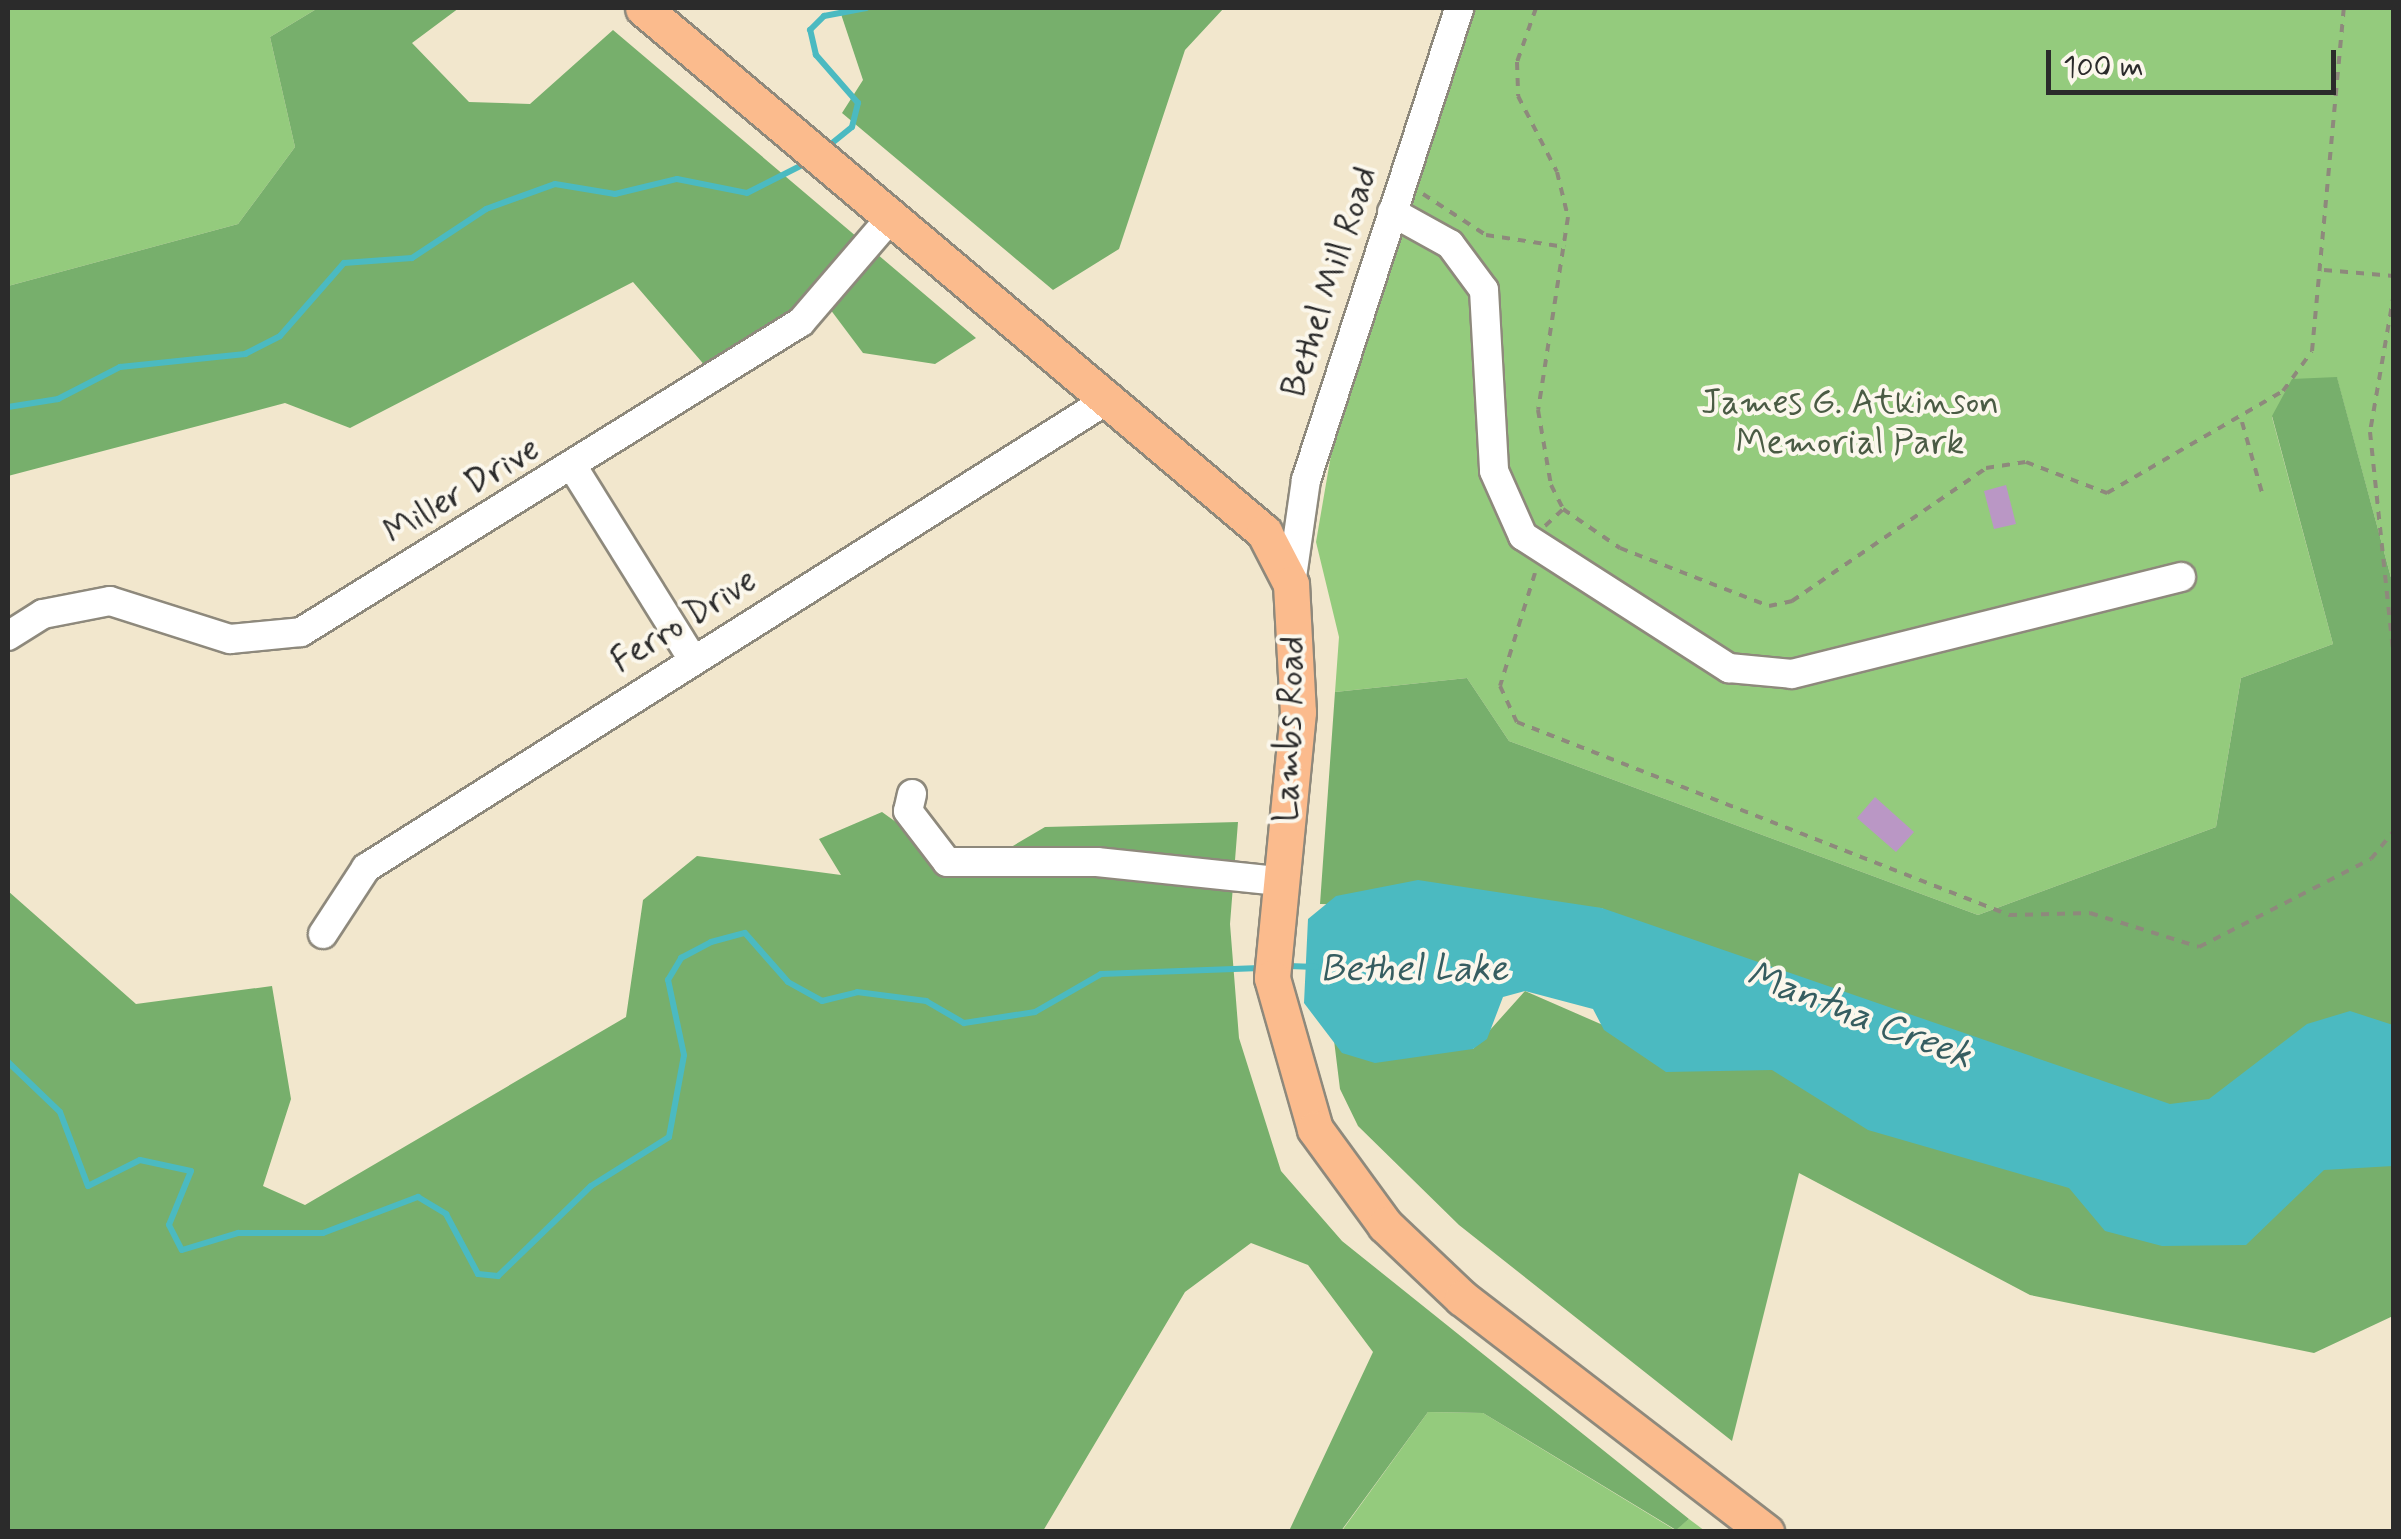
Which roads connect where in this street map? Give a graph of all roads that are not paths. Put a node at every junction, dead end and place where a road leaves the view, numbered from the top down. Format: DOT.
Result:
graph roads {
  1 [pos="643,8"];
  2 [pos="1459,8"];
  3 [pos="1392,212"];
  4 [pos="893,216"];
  5 [pos="1110,398"];
  6 [pos="573,467"];
  7 [pos="2181,577"];
  8 [pos="1291,584"];
  9 [pos="8,636"];
  10 [pos="692,660"];
  11 [pos="912,794"];
  12 [pos="1278,881"];
  13 [pos="323,934"];
  14 [pos="1766,1532"];
  1 -- 4 [label="main road, Lambs Road"];
  2 -- 3 [label="street, Bethel Mill Road"];
  3 -- 7 [label="street"];
  3 -- 8 [label="street, Bethel Mill Road"];
  4 -- 5 [label="main road, Lambs Road"];
  4 -- 6 [label="street, Miller Drive"];
  5 -- 8 [label="main road, Lambs Road"];
  5 -- 10 [label="street, Ferro Drive"];
  6 -- 9 [label="street, Miller Drive"];
  6 -- 10 [label="street"];
  8 -- 12 [label="main road, Lambs Road"];
  10 -- 13 [label="street, Ferro Drive"];
  11 -- 12 [label="street"];
  12 -- 14 [label="main road, Lambs Road"];
}
